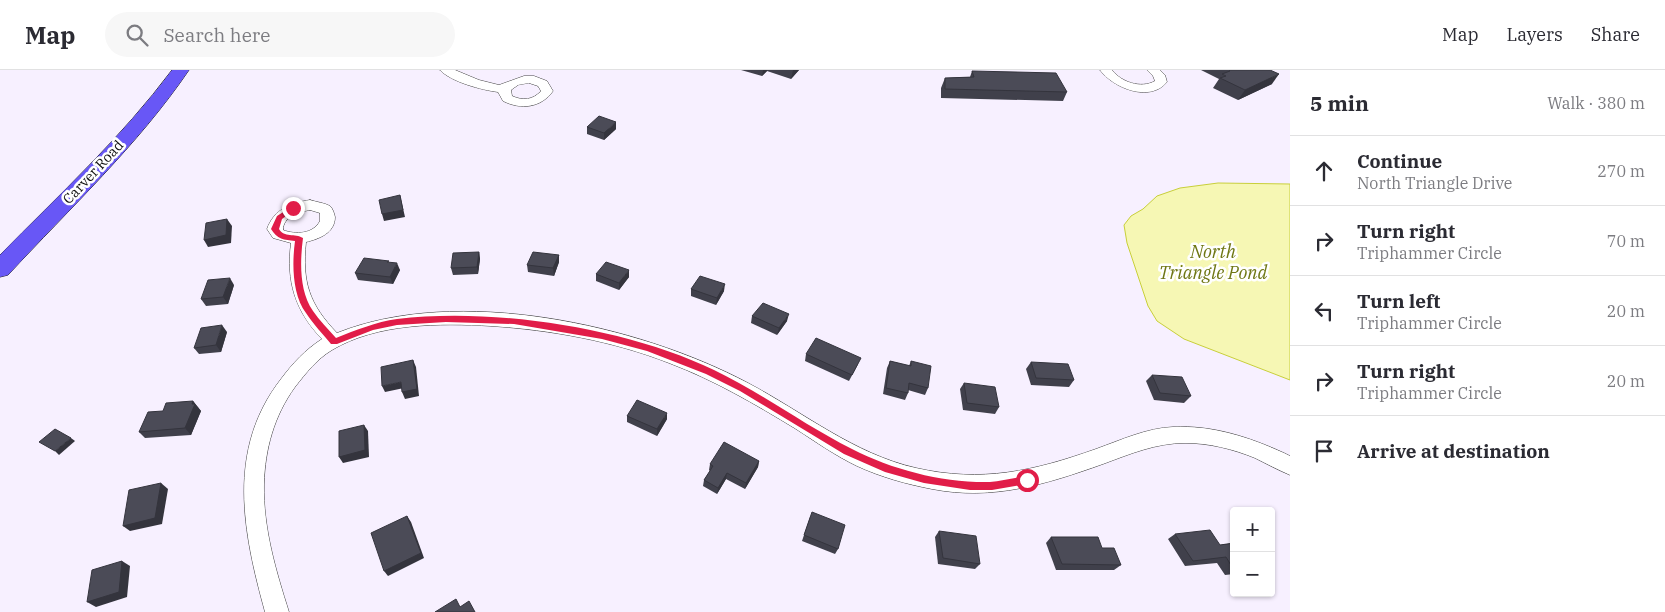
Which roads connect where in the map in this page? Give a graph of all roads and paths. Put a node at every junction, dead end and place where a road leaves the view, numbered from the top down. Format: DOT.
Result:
graph roads {
  1 [pos="167,70"];
  2 [pos="181,70"];
  3 [pos="446,70"];
  4 [pos="1106,70"];
  5 [pos="1153,70"];
  6 [pos="506,88"];
  7 [pos="299,238"];
  8 [pos="0,250"];
  9 [pos="0,269"];
  10 [pos="334,342"];
  11 [pos="1290,466"];
  12 [pos="277,612"];
  1 -- 8 [label="highway, Carver Road"];
  2 -- 9 [label="highway, Carver Road"];
  3 -- 6 [label="street"];
  4 -- 5 [label="street"];
  7 -- 10 [label="street"];
  10 -- 11 [label="street"];
  10 -- 12 [label="street"];
}
